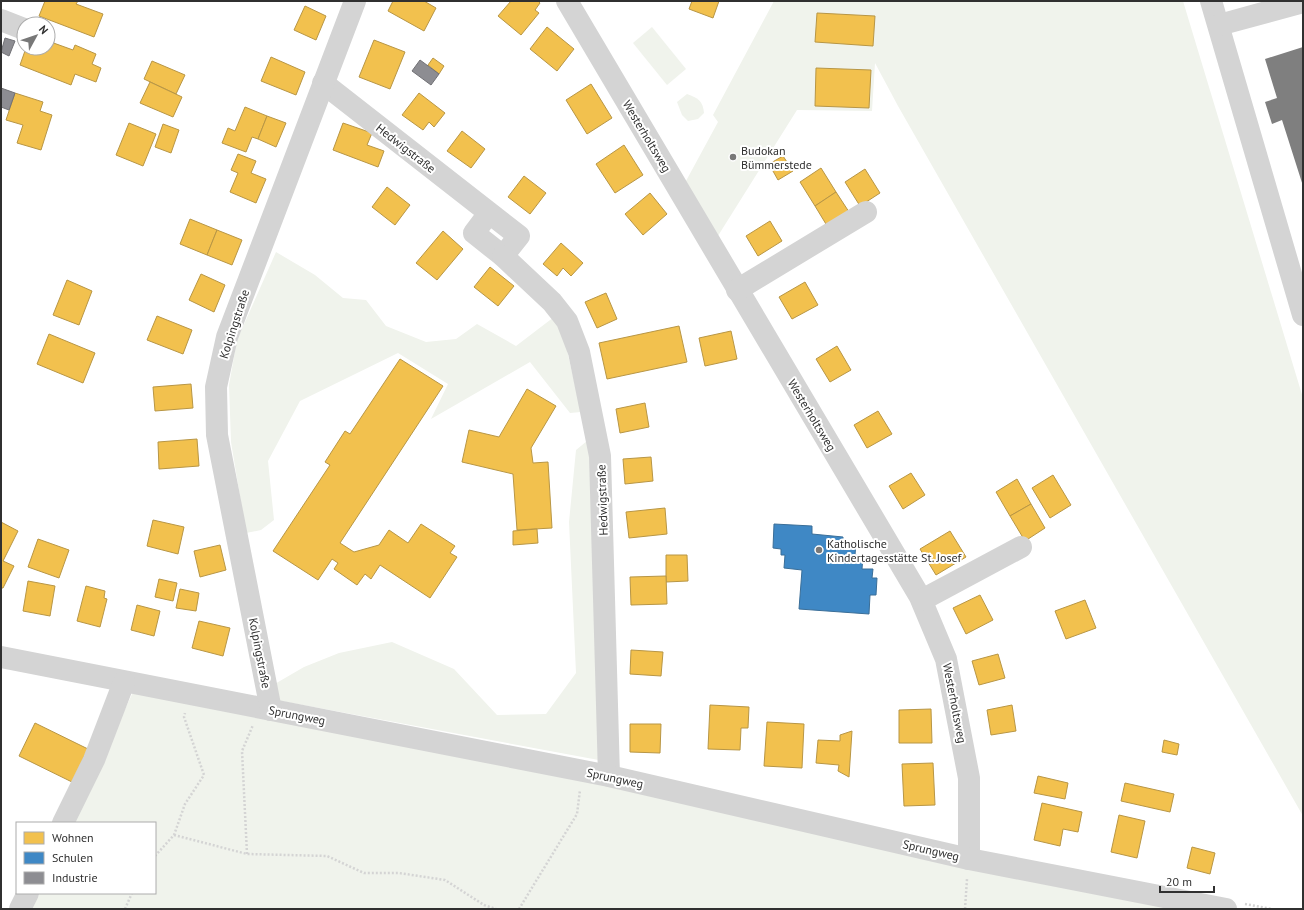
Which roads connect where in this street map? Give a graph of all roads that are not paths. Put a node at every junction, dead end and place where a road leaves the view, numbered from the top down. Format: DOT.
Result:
graph roads {
  1 [pos="355,1"];
  2 [pos="566,1"];
  3 [pos="1211,1"];
  4 [pos="1303,2"];
  5 [pos="1,20"];
  6 [pos="1219,25"];
  7 [pos="16,26"];
  8 [pos="323,83"];
  9 [pos="866,212"];
  10 [pos="737,290"];
  11 [pos="1303,315"];
  12 [pos="1021,547"];
  13 [pos="922,600"];
  14 [pos="1,656"];
  15 [pos="124,682"];
  16 [pos="263,708"];
  17 [pos="609,776"];
  18 [pos="63,822"];
  19 [pos="969,858"];
  20 [pos="28,894"];
  21 [pos="20,909"];
  22 [pos="1226,909"];
  1 -- 8 [label="street, Kolpingstraße"];
  2 -- 10 [label="street, Westerholtsweg"];
  3 -- 6 [label="street"];
  4 -- 6 [label="street"];
  5 -- 7 [label="street"];
  6 -- 11 [label="street"];
  8 -- 16 [label="street, Kolpingstraße"];
  8 -- 17 [label="street, Hedwigstraße"];
  9 -- 10 [label="street"];
  10 -- 13 [label="street, Westerholtsweg"];
  12 -- 13 [label="street"];
  13 -- 19 [label="street, Westerholtsweg"];
  14 -- 15 [label="street, Sprungweg"];
  15 -- 16 [label="street, Sprungweg"];
  15 -- 18 [label="street"];
  16 -- 17 [label="street, Sprungweg"];
  17 -- 19 [label="street, Sprungweg"];
  19 -- 22 [label="street, Sprungweg"];
  20 -- 21 [label="street"];
}
